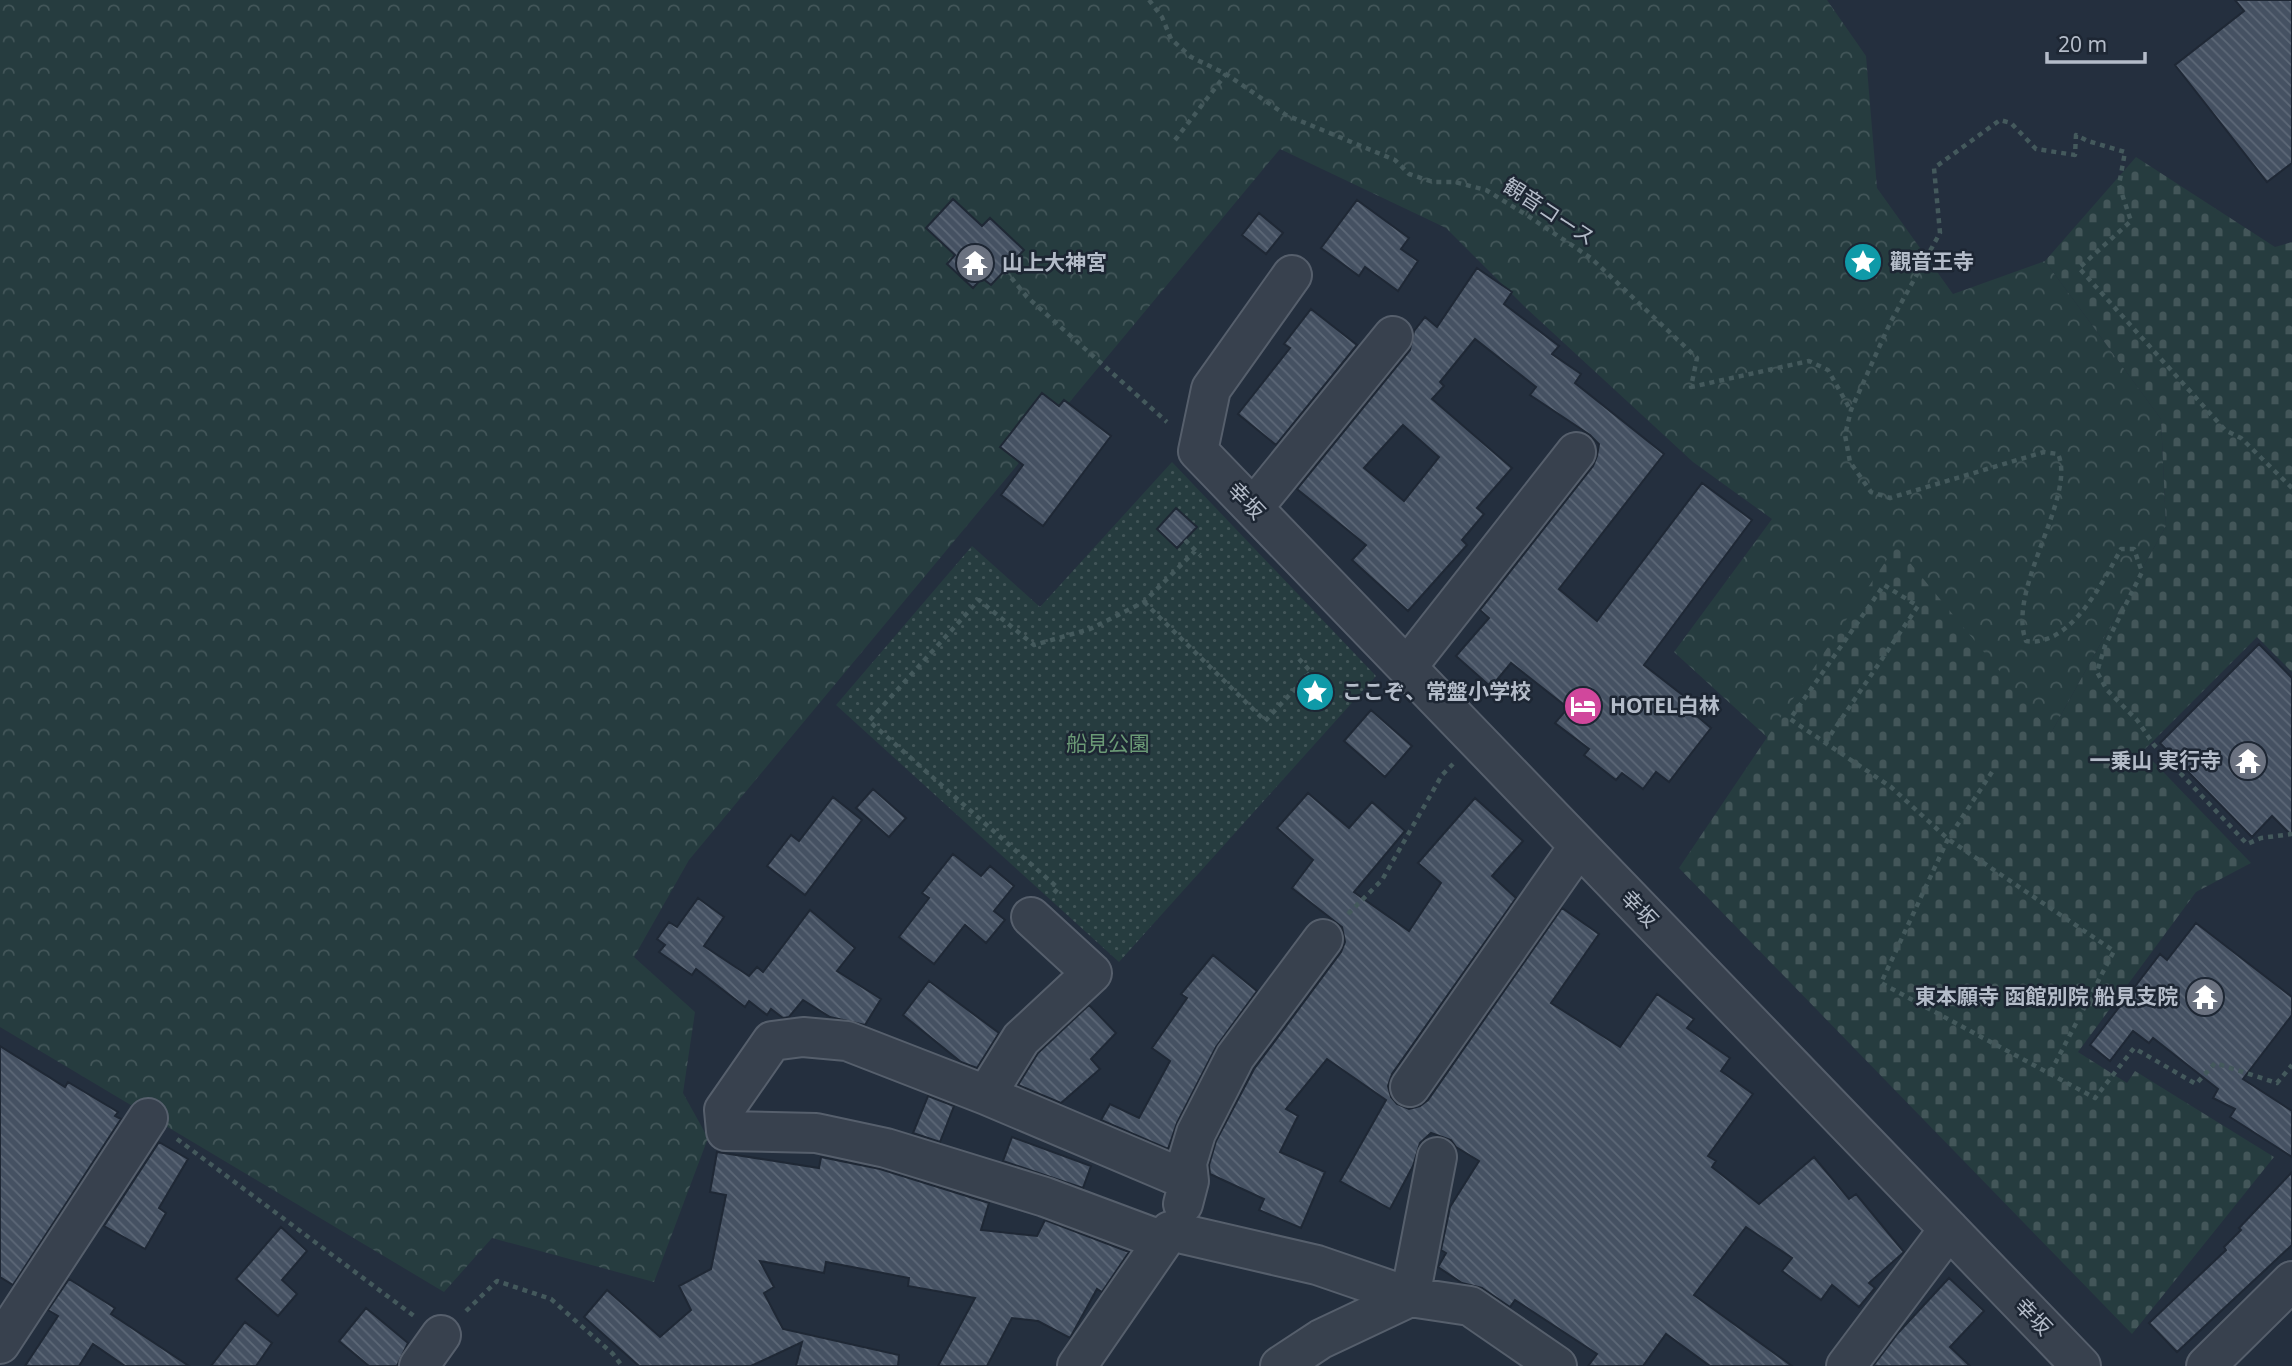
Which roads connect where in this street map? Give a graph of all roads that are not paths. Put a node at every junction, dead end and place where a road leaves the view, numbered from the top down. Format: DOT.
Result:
graph roads {
  1 [pos="1292,275"];
  2 [pos="1393,336"];
  3 [pos="1576,452"];
  4 [pos="1253,508"];
  5 [pos="1406,667"];
  6 [pos="1579,846"];
  7 [pos="1031,917"];
  8 [pos="1323,939"];
  9 [pos="1410,1087"];
  10 [pos="986,1095"];
  11 [pos="148,1118"];
  12 [pos="1437,1157"];
  13 [pos="1189,1181"];
  14 [pos="1949,1229"];
  15 [pos="1167,1236"];
  16 [pos="2292,1281"];
  17 [pos="1410,1297"];
  18 [pos="441,1335"];
  19 [pos="0,1344"];
  20 [pos="1543,1362"];
  21 [pos="419,1366"];
  22 [pos="1077,1366"];
  23 [pos="1280,1366"];
  24 [pos="1846,1366"];
  25 [pos="2081,1366"];
  26 [pos="2206,1366"];
  1 -- 4 [label="street, 幸坂"];
  2 -- 4 [label="street"];
  3 -- 5 [label="street"];
  4 -- 5 [label="street, 幸坂"];
  5 -- 6 [label="street, 幸坂"];
  6 -- 9 [label="street"];
  6 -- 14 [label="street, 幸坂"];
  7 -- 10 [label="street"];
  8 -- 13 [label="street"];
  10 -- 13 [label="street"];
  10 -- 15 [label="street"];
  11 -- 19 [label="street"];
  12 -- 17 [label="street"];
  13 -- 15 [label="street"];
  14 -- 24 [label="street"];
  14 -- 25 [label="street, 幸坂"];
  15 -- 17 [label="street"];
  15 -- 22 [label="street"];
  16 -- 26 [label="street"];
  17 -- 20 [label="street"];
  17 -- 23 [label="street"];
  18 -- 21 [label="street"];
}
